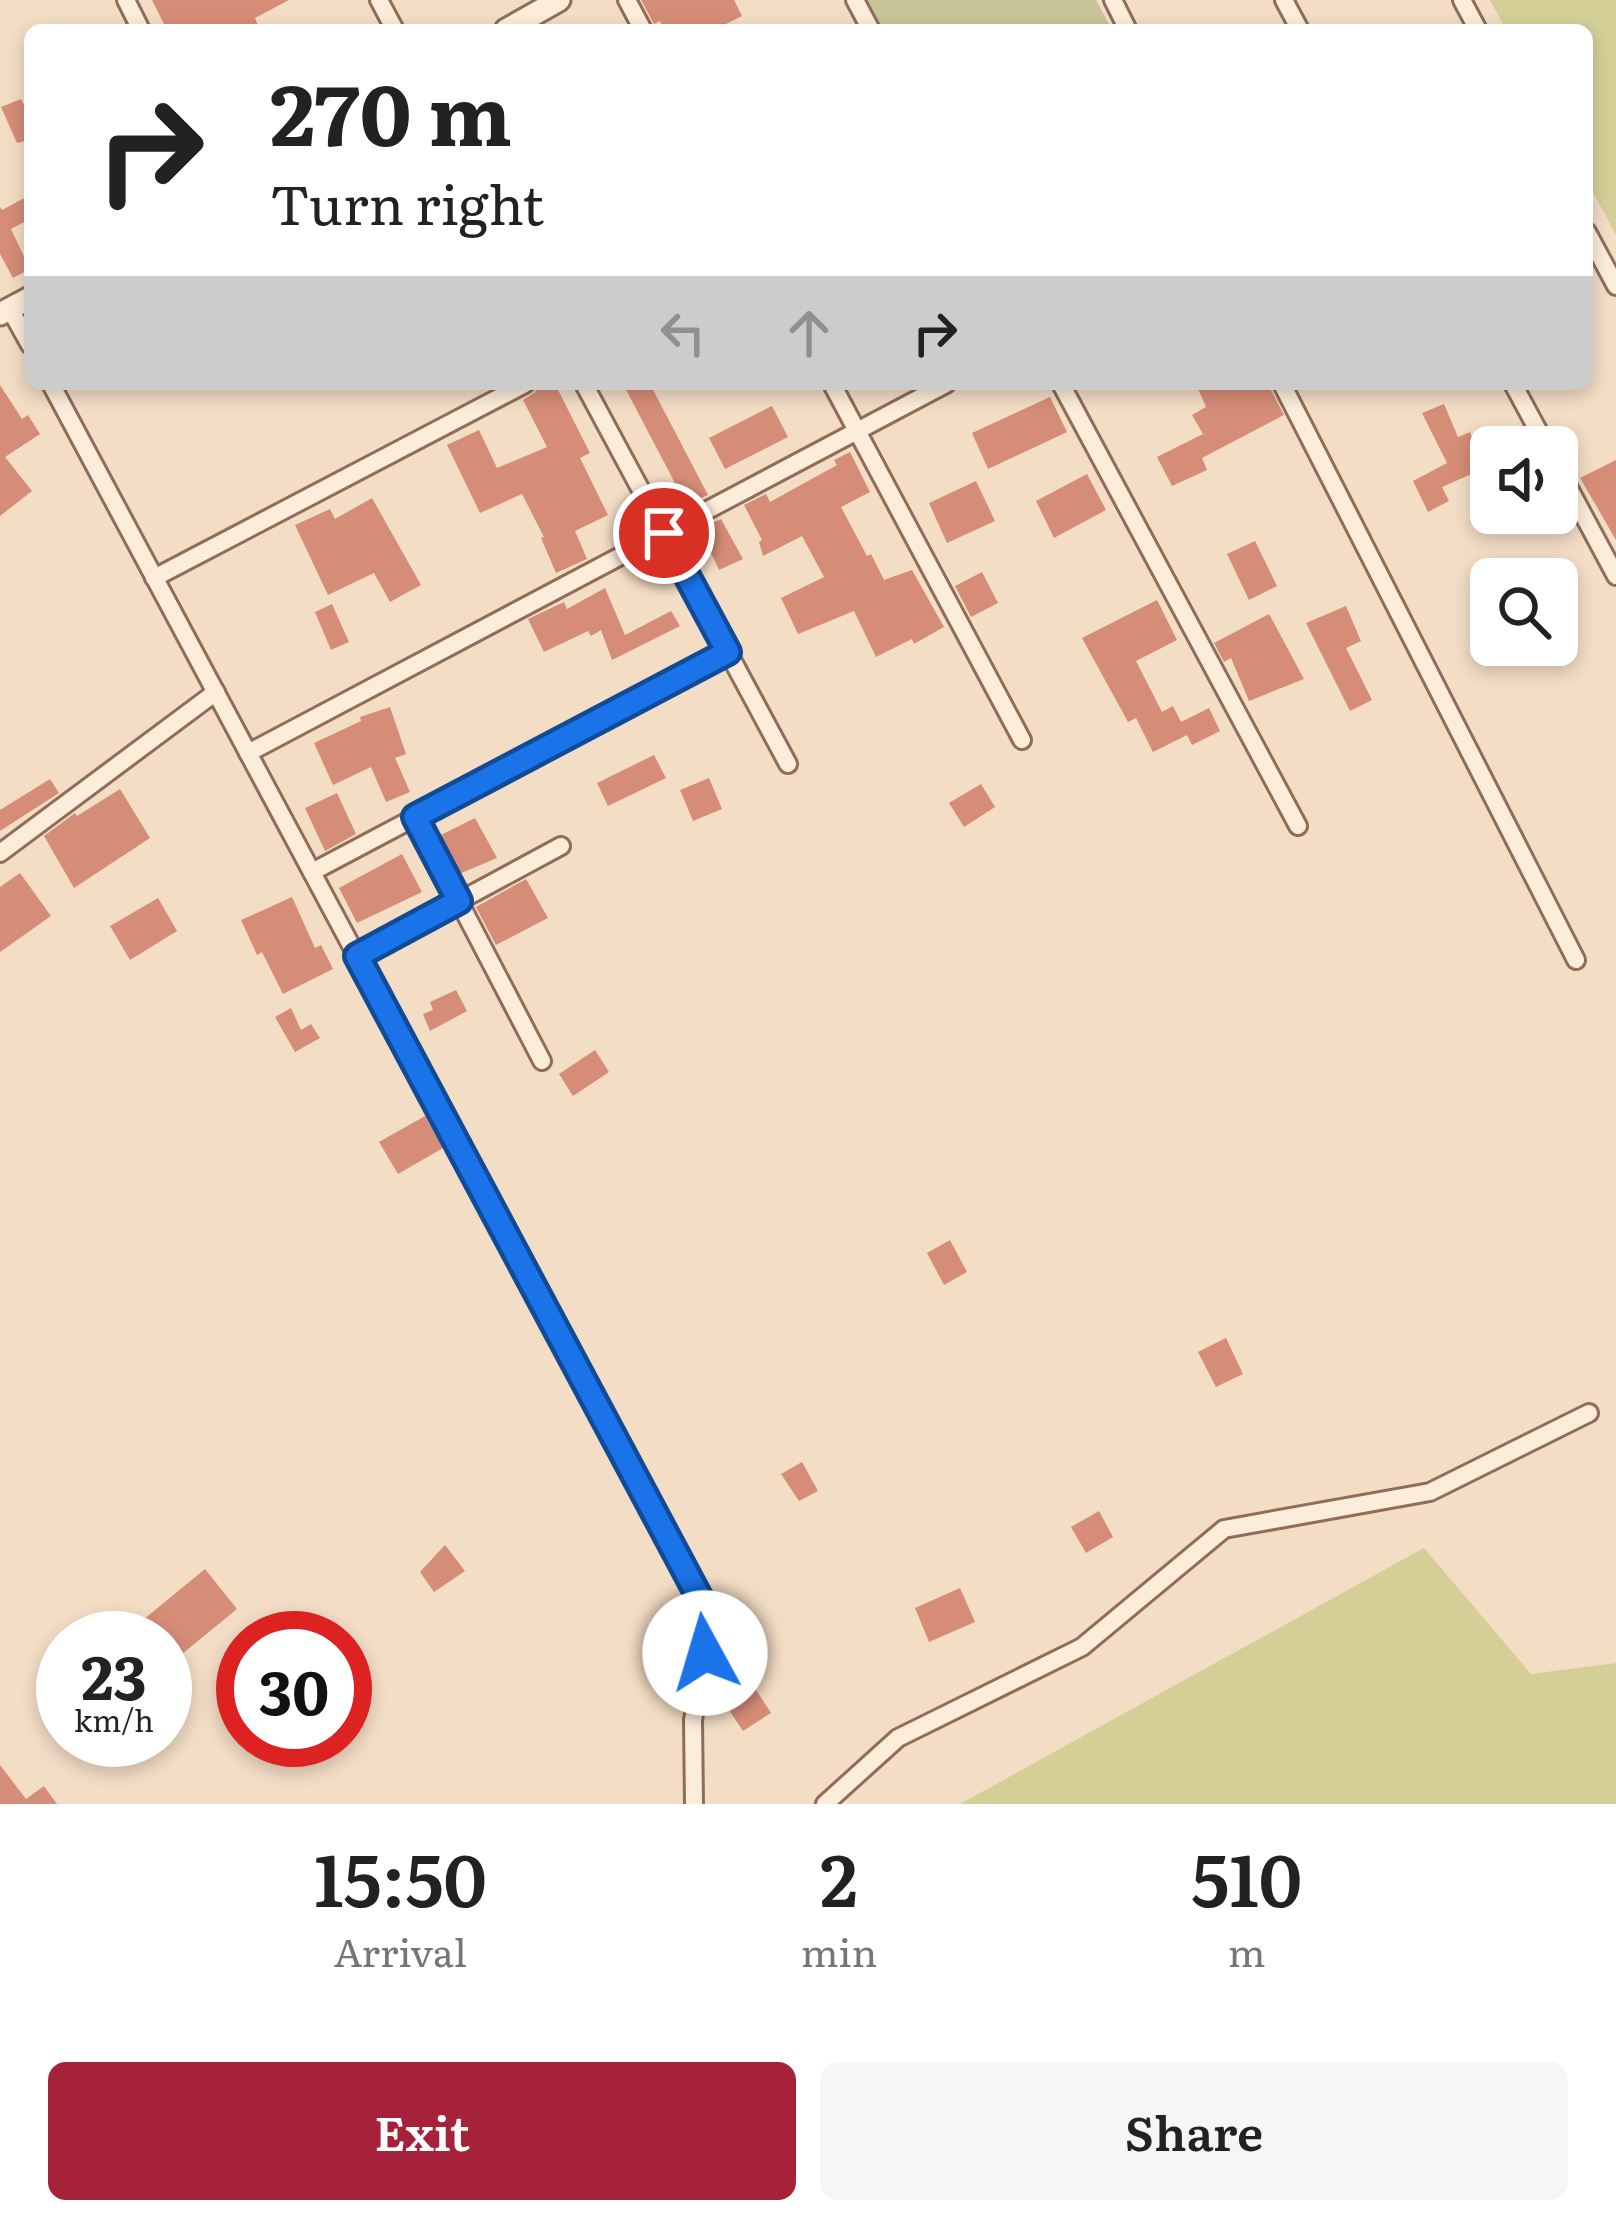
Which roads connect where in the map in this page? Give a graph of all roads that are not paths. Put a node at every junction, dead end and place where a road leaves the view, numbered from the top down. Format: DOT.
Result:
graph roads {
  1 [pos="559,0"];
  2 [pos="517,24"];
  3 [pos="1593,243"];
  4 [pos="1616,286"];
  5 [pos="54,390"];
  6 [pos="514,390"];
  7 [pos="587,390"];
  8 [pos="835,390"];
  9 [pos="935,390"];
  10 [pos="1064,390"];
  11 [pos="1285,390"];
  12 [pos="1516,390"];
  13 [pos="1536,426"];
  14 [pos="857,431"];
  15 [pos="1578,505"];
  16 [pos="664,533"];
  17 [pos="1616,576"];
  18 [pos="154,578"];
  19 [pos="728,652"];
  20 [pos="216,692"];
  21 [pos="1022,740"];
  22 [pos="248,753"];
  23 [pos="788,764"];
  24 [pos="415,817"];
  25 [pos="1298,826"];
  26 [pos="561,846"];
  27 [pos="0,853"];
  28 [pos="312,872"];
  29 [pos="459,901"];
  30 [pos="357,956"];
  31 [pos="1576,960"];
  32 [pos="542,1060"];
  33 [pos="1588,1413"];
  34 [pos="694,1804"];
  35 [pos="825,1804"];
  1 -- 2 [label="street"];
  3 -- 4 [label="street"];
  5 -- 18 [label="street"];
  6 -- 18 [label="street"];
  7 -- 16 [label="street"];
  8 -- 14 [label="street"];
  9 -- 14 [label="street"];
  10 -- 25 [label="street"];
  11 -- 31 [label="street"];
  12 -- 13 [label="street"];
  14 -- 16 [label="street"];
  14 -- 21 [label="street"];
  15 -- 17 [label="street"];
  16 -- 19 [label="street"];
  16 -- 22 [label="street"];
  18 -- 20 [label="street"];
  19 -- 23 [label="street"];
  19 -- 24 [label="street"];
  20 -- 22 [label="street"];
  20 -- 27 [label="street"];
  22 -- 28 [label="street"];
  24 -- 28 [label="street"];
  24 -- 29 [label="street"];
  26 -- 29 [label="street"];
  28 -- 30 [label="street"];
  29 -- 30 [label="street"];
  29 -- 32 [label="street"];
  30 -- 34 [label="street"];
  33 -- 35 [label="street"];
}
